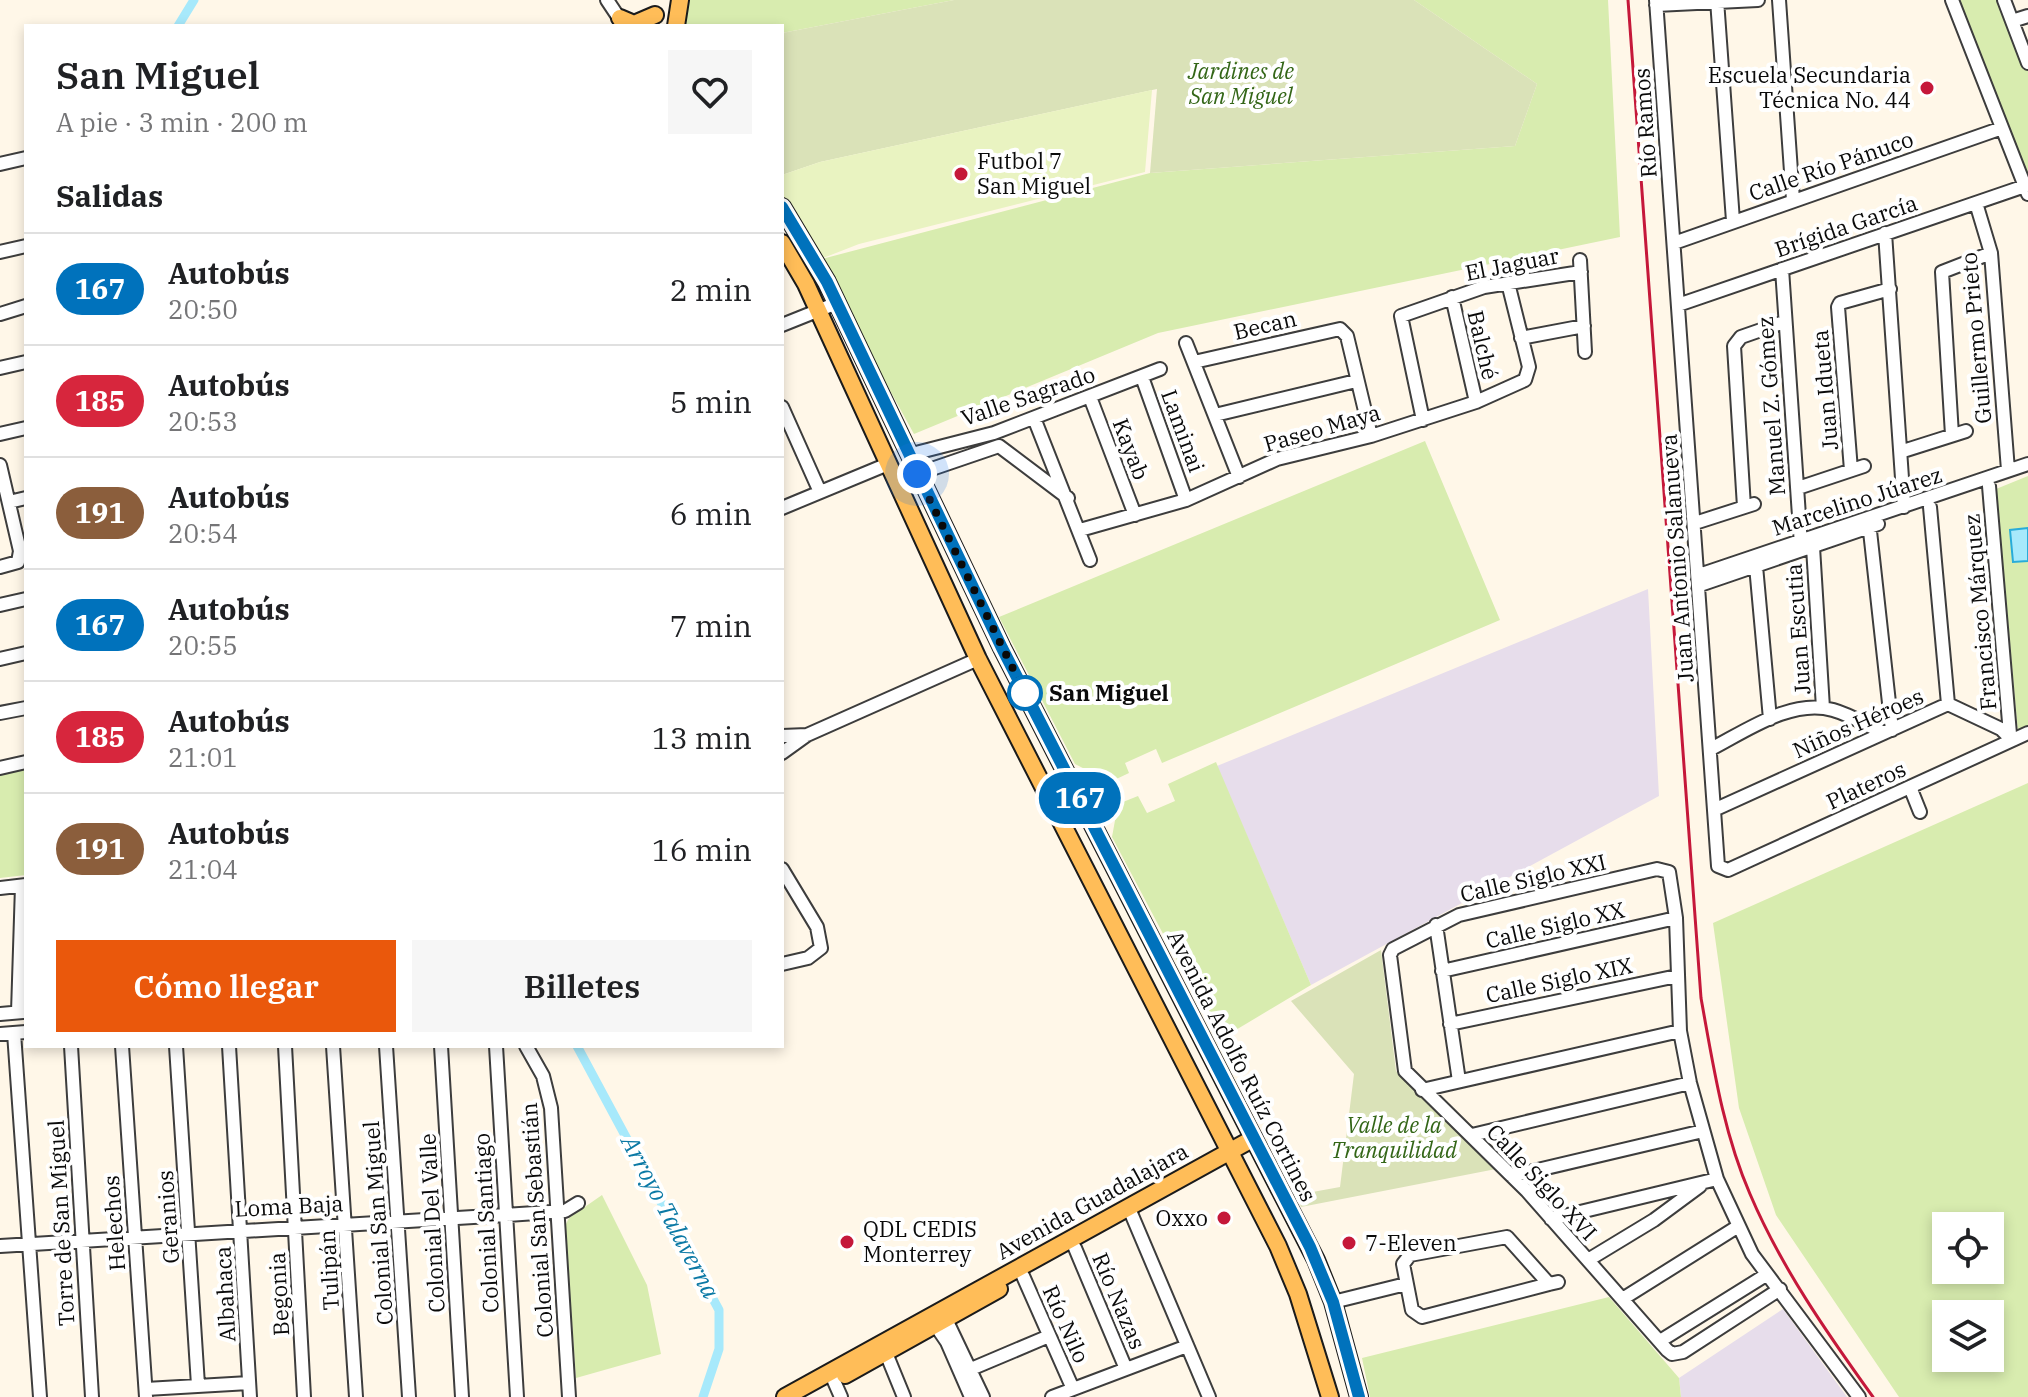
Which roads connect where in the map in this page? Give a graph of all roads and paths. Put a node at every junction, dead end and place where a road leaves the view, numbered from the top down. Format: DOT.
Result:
graph roads {
  1 [pos="607,0"];
  2 [pos="680,0"];
  3 [pos="1758,0"];
  4 [pos="1779,0"];
  5 [pos="1952,0"];
  6 [pos="2004,0"];
  7 [pos="1718,1"];
  8 [pos="1656,2"];
  9 [pos="656,14"];
  10 [pos="2028,16"];
  11 [pos="2012,21"];
  12 [pos="622,22"];
  13 [pos="676,24"];
  14 [pos="2028,63"];
  15 [pos="2002,128"];
  16 [pos="24,158"];
  17 [pos="0,164"];
  18 [pos="2027,188"];
  19 [pos="1793,200"];
  20 [pos="1976,203"];
  21 [pos="784,210"];
  22 [pos="1733,221"];
  23 [pos="1885,233"];
  24 [pos="1674,243"];
  25 [pos="24,246"];
  26 [pos="784,247"];
  27 [pos="0,252"];
  28 [pos="1991,253"];
  29 [pos="1782,269"];
  30 [pos="1508,283"];
  31 [pos="1890,289"];
  32 [pos="1452,297"];
  33 [pos="837,303"];
  34 [pos="1678,305"];
  35 [pos="24,307"];
  36 [pos="819,311"];
  37 [pos="0,314"];
  38 [pos="1784,322"];
  39 [pos="784,324"];
  40 [pos="1584,326"];
  41 [pos="1521,338"];
  42 [pos="1186,343"];
  43 [pos="1585,352"];
  44 [pos="24,362"];
  45 [pos="1194,362"];
  46 [pos="0,368"];
  47 [pos="1160,369"];
  48 [pos="1142,377"];
  49 [pos="1356,381"];
  50 [pos="1090,397"];
  51 [pos="1476,402"];
  52 [pos="784,411"];
  53 [pos="1215,415"];
  54 [pos="1034,418"];
  55 [pos="1423,420"];
  56 [pos="24,428"];
  57 [pos="1966,431"];
  58 [pos="0,434"];
  59 [pos="1952,435"];
  60 [pos="1371,436"];
  61 [pos="996,439"];
  62 [pos="1903,451"];
  63 [pos="908,455"];
  64 [pos="888,464"];
  65 [pos="2028,464"];
  66 [pos="0,465"];
  67 [pos="2008,470"];
  68 [pos="2028,472"];
  69 [pos="917,474"];
  70 [pos="1239,477"];
  71 [pos="1989,486"];
  72 [pos="1798,488"];
  73 [pos="820,492"];
  74 [pos="24,498"];
  75 [pos="1068,498"];
  76 [pos="1186,500"];
  77 [pos="9,502"];
  78 [pos="784,507"];
  79 [pos="1904,507"];
  80 [pos="1930,507"];
  81 [pos="1135,515"];
  82 [pos="1695,523"];
  83 [pos="1869,523"];
  84 [pos="1080,530"];
  85 [pos="1805,546"];
  86 [pos="1090,560"];
  87 [pos="1756,566"];
  88 [pos="0,567"];
  89 [pos="1699,580"];
  90 [pos="24,599"];
  91 [pos="0,605"];
  92 [pos="24,653"];
  93 [pos="0,659"];
  94 [pos="978,659"];
  95 [pos="1948,704"];
  96 [pos="24,708"];
  97 [pos="1823,708"];
  98 [pos="0,713"];
  99 [pos="1770,719"];
  100 [pos="1888,732"];
  101 [pos="2028,733"];
  102 [pos="807,735"];
  103 [pos="784,736"];
  104 [pos="2011,737"];
  105 [pos="1711,749"];
  106 [pos="784,752"];
  107 [pos="24,762"];
  108 [pos="0,768"];
  109 [pos="1910,787"];
  110 [pos="1716,809"];
  111 [pos="1920,812"];
  112 [pos="1720,869"];
  113 [pos="784,872"];
  114 [pos="24,885"];
  115 [pos="0,888"];
  116 [pos="1676,918"];
  117 [pos="1436,925"];
  118 [pos="1398,946"];
  119 [pos="784,964"];
  120 [pos="1442,971"];
  121 [pos="1677,976"];
  122 [pos="22,1012"];
  123 [pos="0,1014"];
  124 [pos="1450,1024"];
  125 [pos="1680,1031"];
  126 [pos="20,1033"];
  127 [pos="0,1034"];
  128 [pos="71,1048"];
  129 [pos="122,1048"];
  130 [pos="176,1048"];
  131 [pos="229,1048"];
  132 [pos="285,1048"];
  133 [pos="333,1048"];
  134 [pos="386,1048"];
  135 [pos="441,1048"];
  136 [pos="496,1048"];
  137 [pos="527,1048"];
  138 [pos="1459,1081"];
  139 [pos="1690,1083"];
  140 [pos="1422,1090"];
  141 [pos="1703,1131"];
  142 [pos="1472,1135"];
  143 [pos="1256,1143"];
  144 [pos="1232,1155"];
  145 [pos="1512,1176"];
  146 [pos="1717,1179"];
  147 [pos="1700,1186"];
  148 [pos="578,1203"];
  149 [pos="556,1211"];
  150 [pos="1130,1211"];
  151 [pos="506,1215"];
  152 [pos="452,1217"];
  153 [pos="1551,1219"];
  154 [pos="400,1220"];
  155 [pos="347,1223"];
  156 [pos="296,1225"];
  157 [pos="1737,1227"];
  158 [pos="242,1229"];
  159 [pos="189,1233"];
  160 [pos="135,1236"];
  161 [pos="82,1241"];
  162 [pos="29,1243"];
  163 [pos="0,1246"];
  164 [pos="1075,1248"];
  165 [pos="1588,1260"];
  166 [pos="1766,1275"];
  167 [pos="1023,1276"];
  168 [pos="1406,1284"];
  169 [pos="1780,1289"];
  170 [pos="1624,1298"];
  171 [pos="1333,1302"];
  172 [pos="937,1316"];
  173 [pos="1049,1336"];
  174 [pos="1664,1345"];
  175 [pos="1187,1346"];
  176 [pos="886,1353"];
  177 [pos="971,1369"];
  178 [pos="1126,1369"];
  179 [pos="834,1381"];
  180 [pos="249,1383"];
  181 [pos="198,1385"];
  182 [pos="1073,1389"];
  183 [pos="146,1393"];
  184 [pos="40,1397"];
  185 [pos="92,1397"];
  186 [pos="250,1397"];
  187 [pos="304,1397"];
  188 [pos="356,1397"];
  189 [pos="409,1397"];
  190 [pos="462,1397"];
  191 [pos="517,1397"];
  192 [pos="569,1397"];
  193 [pos="785,1397"];
  194 [pos="805,1397"];
  195 [pos="841,1397"];
  196 [pos="904,1397"];
  197 [pos="971,1397"];
  198 [pos="983,1397"];
  199 [pos="1052,1397"];
  200 [pos="1209,1397"];
  201 [pos="1330,1397"];
  202 [pos="1359,1397"];
  203 [pos="1859,1397"];
  1 -- 12 [label="street"];
  2 -- 13 [label="main road"];
  3 -- 7 [label="street"];
  4 -- 19 [label="street"];
  5 -- 15 [label="street"];
  6 -- 11 [label="street"];
  7 -- 8 [label="street"];
  7 -- 22 [label="street"];
  8 -- 24 [label="street, Río Ramos"];
  9 -- 12 [label="main road"];
  10 -- 11 [label="street"];
  11 -- 14 [label="street"];
  15 -- 18 [label="street"];
  15 -- 19 [label="street, Calle Río Pánuco"];
  16 -- 17 [label="street"];
  18 -- 20 [label="street, Brígida García"];
  19 -- 22 [label="street, Calle Río Pánuco"];
  20 -- 23 [label="street, Brígida García"];
  20 -- 28 [label="street, Guillermo Prieto"];
  21 -- 33 [label="main road, Avenida Adolfo Ruíz Cortines"];
  22 -- 24 [label="street, Calle Río Pánuco"];
  23 -- 29 [label="street, Brígida García"];
  23 -- 31 [label="street"];
  24 -- 34 [label="street, Juan Antonio Salanueva"];
  25 -- 27 [label="street"];
  26 -- 36 [label="main road"];
  28 -- 59 [label="street"];
  28 -- 67 [label="street, Guillermo Prieto"];
  29 -- 34 [label="street, Brígida García"];
  29 -- 38 [label="street, Manuel Z. Gómez"];
  30 -- 32 [label="street, El Jaguar"];
  30 -- 40 [label="street, El Jaguar"];
  30 -- 41 [label="street"];
  31 -- 62 [label="street"];
  31 -- 72 [label="street, Juan Idueta"];
  32 -- 51 [label="street, Balché"];
  32 -- 55 [label="street, El Jaguar"];
  33 -- 36 [label="street"];
  33 -- 63 [label="main road, Avenida Adolfo Ruíz Cortines"];
  34 -- 82 [label="street, Juan Antonio Salanueva"];
  35 -- 37 [label="street"];
  36 -- 39 [label="street"];
  36 -- 64 [label="main road"];
  38 -- 72 [label="street, Manuel Z. Gómez"];
  38 -- 82 [label="street"];
  40 -- 41 [label="street"];
  40 -- 43 [label="street"];
  41 -- 51 [label="street, Paseo Maya"];
  42 -- 45 [label="street"];
  44 -- 46 [label="street"];
  45 -- 49 [label="street, Becan"];
  45 -- 53 [label="street"];
  47 -- 48 [label="street, Valle Sagrado"];
  48 -- 50 [label="street, Valle Sagrado"];
  48 -- 76 [label="street, Laminai"];
  49 -- 53 [label="street"];
  49 -- 60 [label="street"];
  50 -- 54 [label="street, Valle Sagrado"];
  50 -- 81 [label="street, Kayab"];
  51 -- 55 [label="street, Paseo Maya"];
  52 -- 73 [label="street"];
  53 -- 70 [label="street"];
  54 -- 61 [label="street, Valle Sagrado"];
  54 -- 75 [label="street"];
  55 -- 60 [label="street, Paseo Maya"];
  56 -- 58 [label="street"];
  57 -- 59 [label="street"];
  59 -- 62 [label="street"];
  60 -- 70 [label="street, Paseo Maya"];
  61 -- 63 [label="street, Valle Sagrado"];
  61 -- 69 [label="street"];
  61 -- 75 [label="street"];
  62 -- 79 [label="street"];
  63 -- 69 [label="main road, Avenida Adolfo Ruíz Cortines"];
  64 -- 73 [label="street"];
  64 -- 94 [label="main road"];
  65 -- 67 [label="street, Marcelino Júarez"];
  66 -- 77 [label="street"];
  67 -- 79 [label="street, Marcelino Júarez"];
  68 -- 71 [label="street, Marcelino Júarez"];
  69 -- 143 [label="main road, Avenida Adolfo Ruíz Cortines"];
  70 -- 76 [label="street, Paseo Maya"];
  71 -- 80 [label="street, Marcelino Júarez"];
  71 -- 104 [label="street, Francisco Márquez"];
  72 -- 85 [label="street, Manuel Z. Gómez"];
  73 -- 78 [label="street"];
  74 -- 77 [label="street"];
  75 -- 84 [label="street"];
  76 -- 81 [label="street, Paseo Maya"];
  77 -- 88 [label="street"];
  79 -- 83 [label="street, Marcelino Júarez"];
  80 -- 83 [label="street, Marcelino Júarez"];
  80 -- 95 [label="street"];
  81 -- 84 [label="street, Paseo Maya"];
  82 -- 89 [label="street, Juan Antonio Salanueva"];
  83 -- 85 [label="street, Marcelino Júarez"];
  83 -- 100 [label="street"];
  84 -- 86 [label="street"];
  85 -- 87 [label="street, Marcelino Júarez"];
  85 -- 89 [label="street, Marcelino Júarez"];
  85 -- 97 [label="street, Juan Escutia"];
  87 -- 89 [label="street, Marcelino Júarez"];
  87 -- 99 [label="street"];
  89 -- 105 [label="street, Juan Antonio Salanueva"];
  90 -- 91 [label="street"];
  92 -- 93 [label="street"];
  94 -- 102 [label="street"];
  94 -- 144 [label="main road"];
  95 -- 100 [label="street, Niños Héroes"];
  95 -- 104 [label="street, Niños Héroes"];
  96 -- 98 [label="street"];
  97 -- 99 [label="street"];
  97 -- 100 [label="street"];
  99 -- 105 [label="street"];
  100 -- 110 [label="street, Niños Héroes"];
  101 -- 104 [label="street, Plateros"];
  102 -- 103 [label="street"];
  102 -- 106 [label="street"];
  104 -- 109 [label="street, Plateros"];
  105 -- 110 [label="street, Juan Antonio Salanueva"];
  107 -- 108 [label="street"];
  109 -- 111 [label="street"];
  109 -- 112 [label="street, Plateros"];
  110 -- 112 [label="street, Juan Antonio Salanueva"];
  113 -- 119 [label="street"];
  114 -- 115 [label="street"];
  114 -- 122 [label="street"];
  116 -- 117 [label="street, Calle Siglo XXI"];
  116 -- 120 [label="street, Calle Siglo XX"];
  116 -- 121 [label="street"];
  117 -- 118 [label="street, Calle Siglo XXI"];
  117 -- 120 [label="street"];
  118 -- 140 [label="street, Calle Siglo XVI"];
  120 -- 124 [label="street"];
  121 -- 124 [label="street, Calle Siglo XIX"];
  121 -- 125 [label="street"];
  122 -- 123 [label="street"];
  124 -- 138 [label="street"];
  125 -- 138 [label="street"];
  125 -- 139 [label="street"];
  126 -- 127 [label="street"];
  126 -- 162 [label="street"];
  128 -- 161 [label="street, Torre de San Miguel"];
  129 -- 160 [label="street, Helechos"];
  130 -- 159 [label="street, Geranios"];
  131 -- 158 [label="street, Albahaca"];
  132 -- 156 [label="street, Begonia"];
  133 -- 155 [label="street, Tulipán"];
  134 -- 154 [label="street, Colonial San Miguel"];
  135 -- 152 [label="street, Colonial Del Valle"];
  136 -- 151 [label="street, Colonial Santiago"];
  137 -- 149 [label="street, Colonial San Sebastián"];
  138 -- 140 [label="street"];
  139 -- 141 [label="street"];
  139 -- 142 [label="street"];
  140 -- 142 [label="street, Calle Siglo XVI"];
  141 -- 145 [label="street"];
  141 -- 146 [label="street"];
  142 -- 145 [label="street, Calle Siglo XVI"];
  143 -- 144 [label="main road, Avenida Guadalajara"];
  143 -- 171 [label="main road, Avenida Adolfo Ruíz Cortines"];
  144 -- 150 [label="main road, Avenida Guadalajara"];
  144 -- 201 [label="main road"];
  145 -- 153 [label="street, Calle Siglo XVI"];
  146 -- 147 [label="street"];
  146 -- 157 [label="street"];
  147 -- 153 [label="street"];
  147 -- 165 [label="street"];
  148 -- 149 [label="street, Loma Baja"];
  149 -- 151 [label="street, Loma Baja"];
  149 -- 192 [label="street, Colonial San Sebastián"];
  150 -- 164 [label="main road, Avenida Guadalajara"];
  150 -- 172 [label="main road, Avenida Guadalajara"];
  150 -- 175 [label="street"];
  151 -- 152 [label="street, Loma Baja"];
  151 -- 191 [label="street, Colonial Santiago"];
  152 -- 154 [label="street, Loma Baja"];
  152 -- 190 [label="street, Colonial Del Valle"];
  153 -- 165 [label="street, Calle Siglo XVI"];
  154 -- 155 [label="street, Loma Baja"];
  154 -- 189 [label="street, Colonial San Miguel"];
  155 -- 156 [label="street, Loma Baja"];
  155 -- 188 [label="street, Tulipán"];
  156 -- 158 [label="street, Loma Baja"];
  156 -- 187 [label="street, Begonia"];
  157 -- 166 [label="street"];
  157 -- 170 [label="street"];
  158 -- 159 [label="street, Loma Baja"];
  158 -- 180 [label="street, Albahaca"];
  159 -- 160 [label="street, Loma Baja"];
  159 -- 181 [label="street, Geranios"];
  160 -- 161 [label="street, Loma Baja"];
  160 -- 183 [label="street, Helechos"];
  161 -- 162 [label="street, Loma Baja"];
  161 -- 185 [label="street, Torre de San Miguel"];
  162 -- 163 [label="street, Loma Baja"];
  162 -- 184 [label="street"];
  164 -- 167 [label="main road, Avenida Guadalajara"];
  164 -- 178 [label="street, Río Nazas"];
  165 -- 170 [label="street, Calle Siglo XVI"];
  166 -- 169 [label="street"];
  166 -- 174 [label="street"];
  167 -- 172 [label="main road, Avenida Guadalajara"];
  167 -- 173 [label="street, Río Nilo"];
  168 -- 168 [label="street"];
  168 -- 171 [label="street"];
  169 -- 174 [label="street"];
  169 -- 203 [label="street"];
  170 -- 174 [label="street, Calle Siglo XVI"];
  171 -- 202 [label="main road, Avenida Adolfo Ruíz Cortines"];
  172 -- 176 [label="main road, Avenida Guadalajara"];
  172 -- 177 [label="street"];
  172 -- 193 [label="main road, Avenida Guadalajara"];
  172 -- 197 [label="street"];
  173 -- 177 [label="street"];
  173 -- 182 [label="street, Río Nilo"];
  175 -- 178 [label="street"];
  175 -- 200 [label="street"];
  176 -- 179 [label="main road, Avenida Guadalajara"];
  176 -- 196 [label="street"];
  177 -- 198 [label="street"];
  178 -- 182 [label="street"];
  179 -- 194 [label="main road, Avenida Guadalajara"];
  179 -- 195 [label="street"];
  180 -- 181 [label="street"];
  180 -- 186 [label="street, Albahaca"];
  181 -- 183 [label="street"];
  182 -- 199 [label="street"];
}
